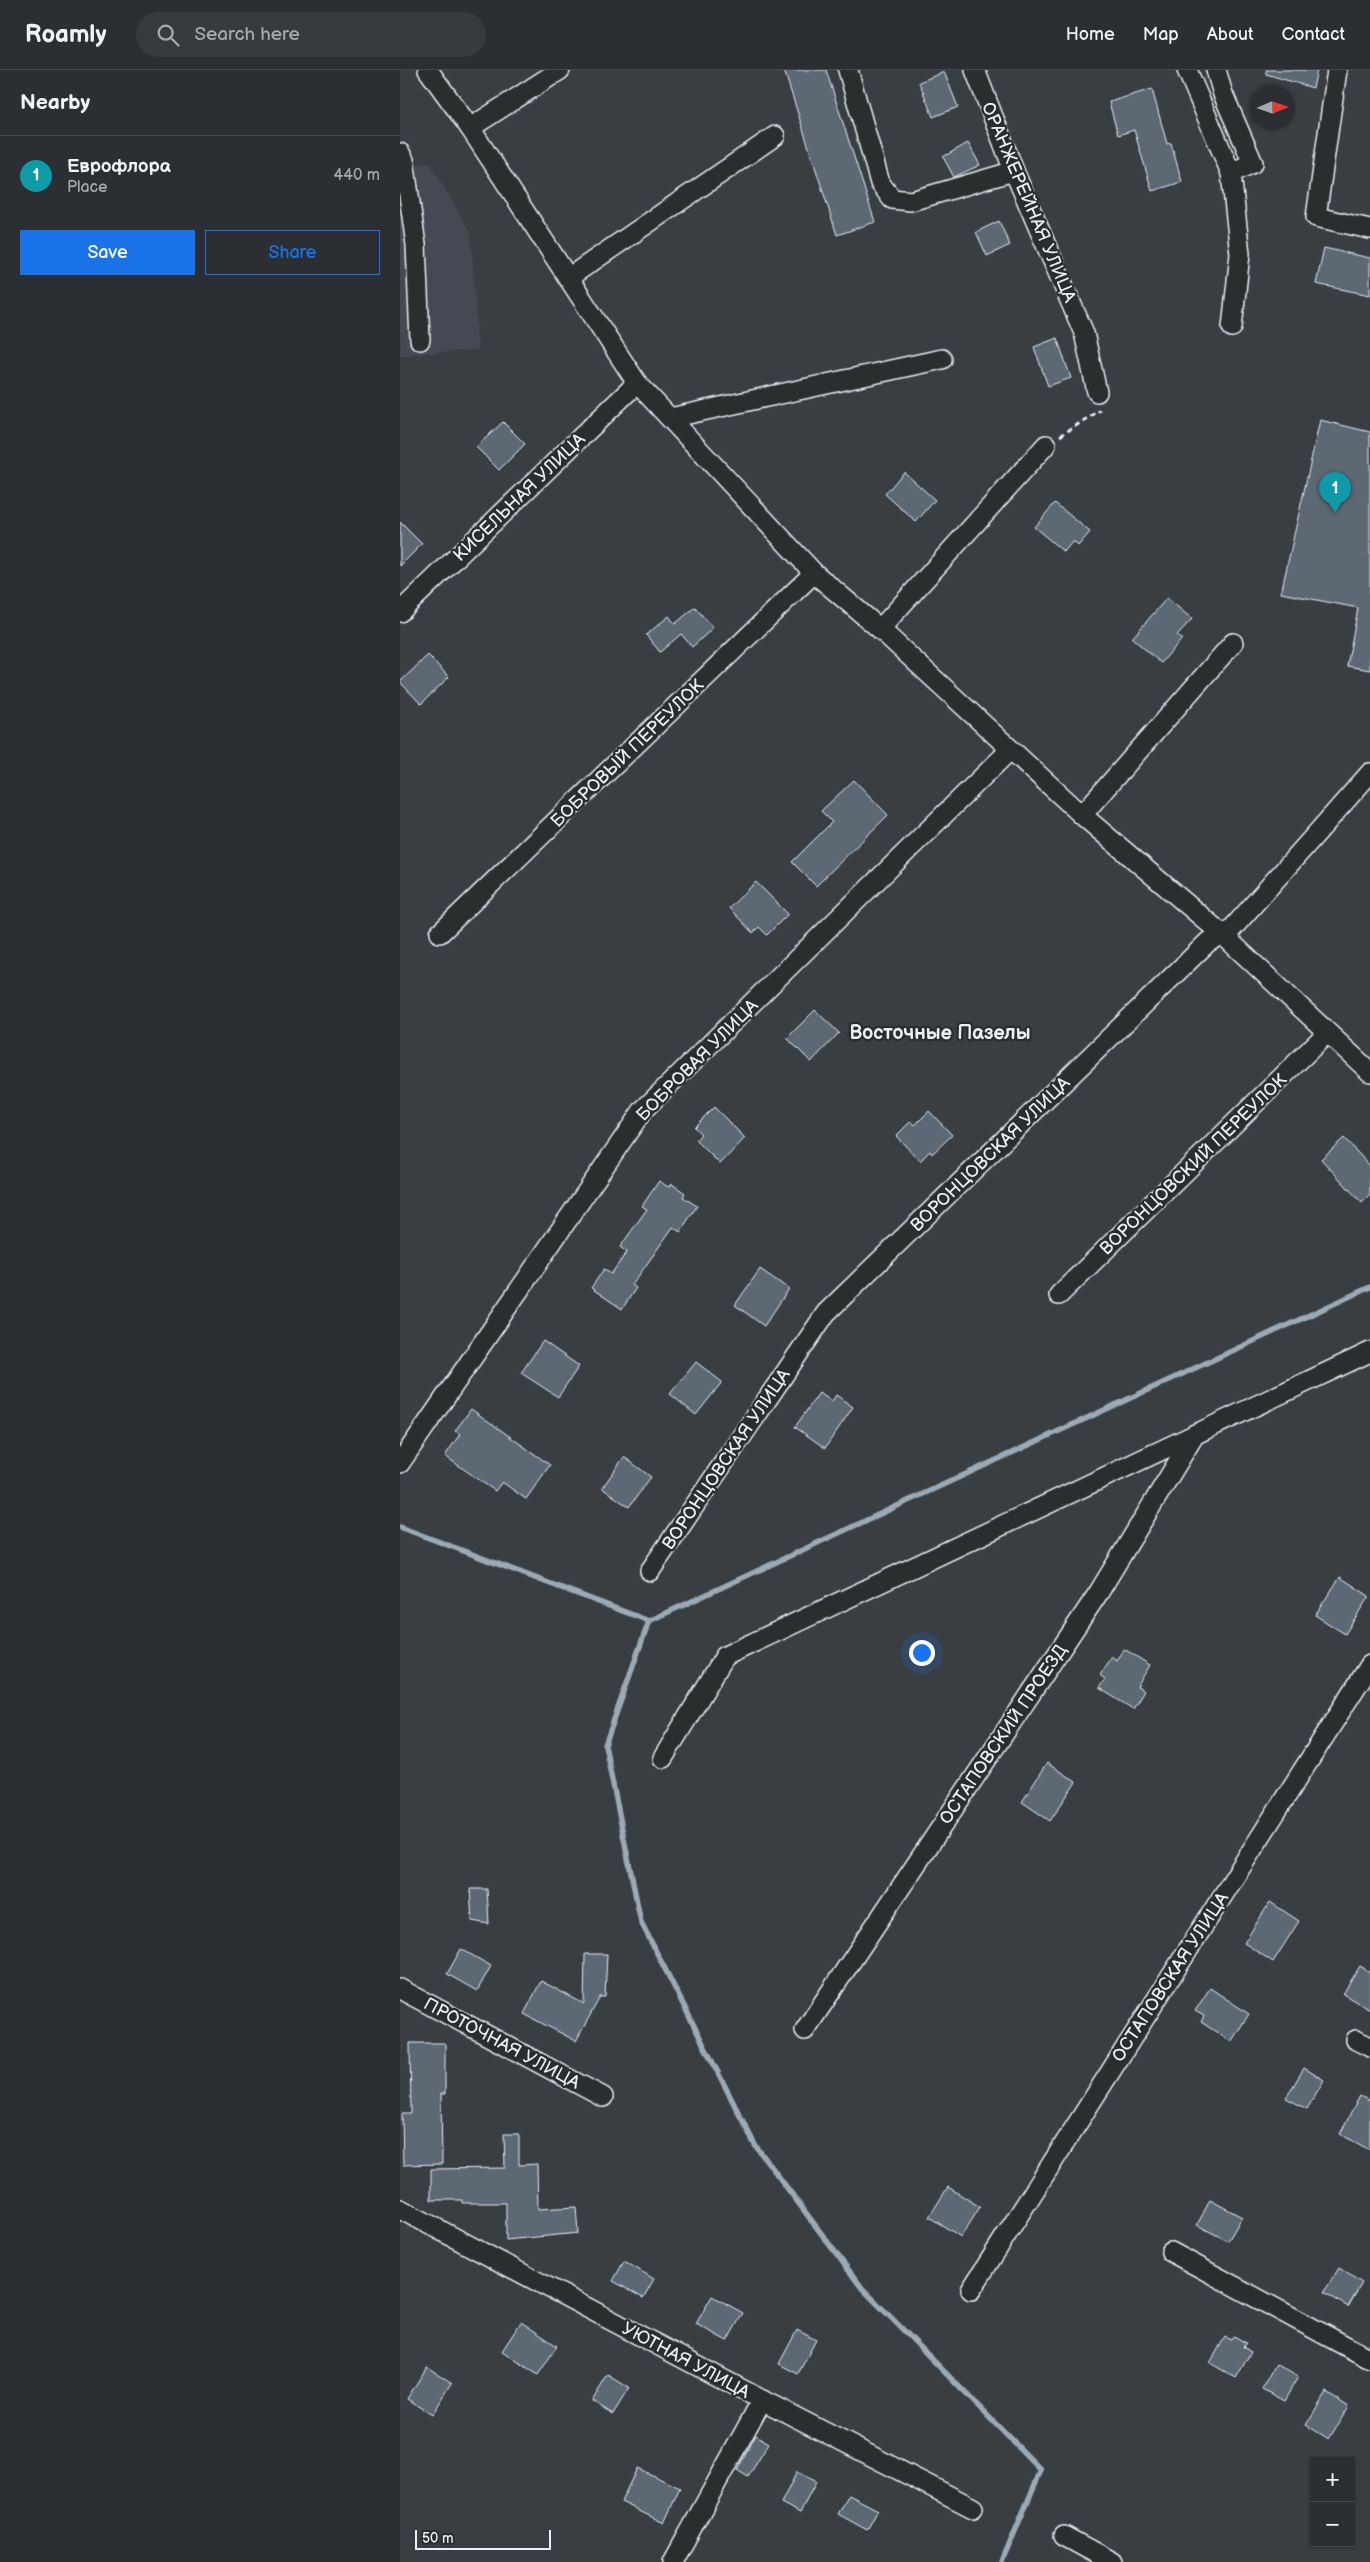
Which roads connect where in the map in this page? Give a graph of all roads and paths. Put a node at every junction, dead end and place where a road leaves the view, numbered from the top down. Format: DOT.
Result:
graph roads {
  1 [pos="428,70"];
  2 [pos="560,70"];
  3 [pos="848,70"];
  4 [pos="975,70"];
  5 [pos="1187,70"];
  6 [pos="1216,70"];
  7 [pos="1337,70"];
  8 [pos="470,128"];
  9 [pos="776,136"];
  10 [pos="400,154"];
  11 [pos="1014,171"];
  12 [pos="1231,173"];
  13 [pos="1370,229"];
  14 [pos="568,278"];
  15 [pos="1232,327"];
  16 [pos="420,340"];
  17 [pos="942,359"];
  18 [pos="637,383"];
  19 [pos="1097,392"];
  20 [pos="670,418"];
  21 [pos="1046,445"];
  22 [pos="814,573"];
  23 [pos="400,612"];
  24 [pos="880,629"];
  25 [pos="1234,643"];
  26 [pos="1010,750"];
  27 [pos="1370,773"];
  28 [pos="1082,815"];
  29 [pos="440,933"];
  30 [pos="1223,935"];
  31 [pos="1327,1033"];
  32 [pos="1370,1072"];
  33 [pos="1059,1295"];
  34 [pos="1370,1352"];
  35 [pos="1195,1434"];
  36 [pos="400,1462"];
  37 [pos="650,1571"];
  38 [pos="1370,1665"];
  39 [pos="663,1758"];
  40 [pos="400,1990"];
  41 [pos="805,2030"];
  42 [pos="604,2097"];
  43 [pos="400,2209"];
  44 [pos="1171,2252"];
  45 [pos="971,2290"];
  46 [pos="1370,2359"];
  47 [pos="762,2400"];
  48 [pos="973,2508"];
  49 [pos="1064,2536"];
  50 [pos="1092,2557"];
  51 [pos="675,2561"];
  52 [pos="1112,2562"];
  1 -- 8 [label="street"];
  2 -- 8 [label="street"];
  3 -- 11 [label="street"];
  4 -- 11 [label="street, ОРАНЖЕРЕЙНАЯ УЛИЦА"];
  5 -- 12 [label="street"];
  6 -- 12 [label="street"];
  7 -- 13 [label="street"];
  8 -- 14 [label="street"];
  9 -- 14 [label="street"];
  10 -- 16 [label="street"];
  11 -- 19 [label="street, ОРАНЖЕРЕЙНАЯ УЛИЦА"];
  12 -- 15 [label="street"];
  14 -- 18 [label="street"];
  17 -- 20 [label="street"];
  18 -- 20 [label="street"];
  18 -- 23 [label="street, КИСЕЛЬНАЯ УЛИЦА"];
  19 -- 21 [label="path"];
  20 -- 22 [label="street"];
  21 -- 24 [label="street"];
  22 -- 24 [label="street"];
  22 -- 29 [label="street, БОБРОВЫЙ ПЕРЕУЛОК"];
  24 -- 26 [label="street"];
  25 -- 28 [label="street"];
  26 -- 28 [label="street"];
  26 -- 36 [label="street, БОБРОВАЯ УЛИЦА"];
  27 -- 30 [label="street, ВОРОНЦОВСКАЯ УЛИЦА"];
  28 -- 30 [label="street"];
  30 -- 31 [label="street"];
  30 -- 37 [label="street, ВОРОНЦОВСКАЯ УЛИЦА"];
  31 -- 32 [label="street"];
  31 -- 33 [label="street, ВОРОНЦОВСКИЙ ПЕРЕУЛОК"];
  34 -- 35 [label="street"];
  35 -- 39 [label="street"];
  35 -- 41 [label="street, ОСТАПОВСКИЙ ПРОЕЗД"];
  38 -- 45 [label="street, ОСТАПОВСКАЯ УЛИЦА"];
  40 -- 42 [label="street, ПРОТОЧНАЯ УЛИЦА"];
  43 -- 47 [label="street, УЮТНАЯ УЛИЦА"];
  44 -- 46 [label="street"];
  47 -- 48 [label="street, УЮТНАЯ УЛИЦА"];
  47 -- 51 [label="street"];
  49 -- 50 [label="street"];
  50 -- 52 [label="street"];
}
